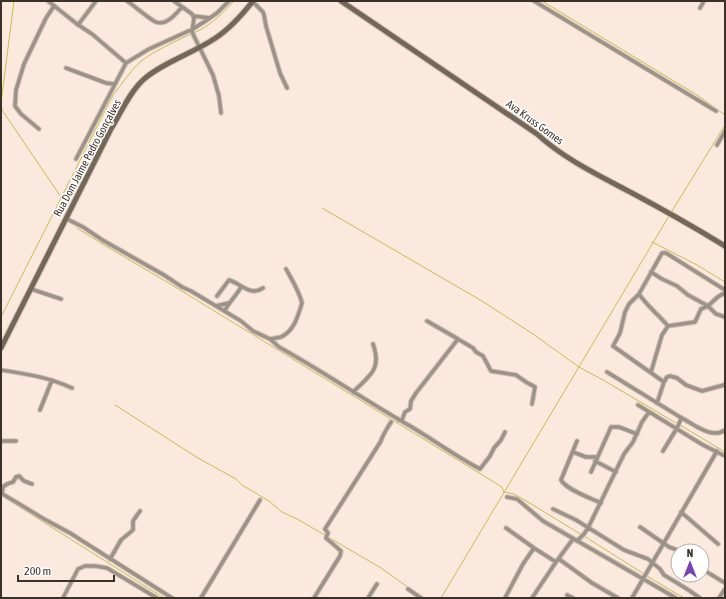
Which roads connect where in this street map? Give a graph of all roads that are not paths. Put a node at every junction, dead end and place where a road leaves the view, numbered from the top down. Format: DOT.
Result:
graph roads {
  1 [pos="48,1"];
  2 [pos="96,1"];
  3 [pos="127,1"];
  4 [pos="174,1"];
  5 [pos="229,1"];
  6 [pos="253,1"];
  7 [pos="341,1"];
  8 [pos="534,1"];
  9 [pos="704,1"];
  10 [pos="54,6"];
  11 [pos="182,7"];
  12 [pos="700,8"];
  13 [pos="193,16"];
  14 [pos="210,18"];
  15 [pos="78,24"];
  16 [pos="192,30"];
  17 [pos="200,47"];
  18 [pos="126,63"];
  19 [pos="66,68"];
  20 [pos="114,84"];
  21 [pos="287,88"];
  22 [pos="716,111"];
  23 [pos="221,113"];
  24 [pos="40,129"];
  25 [pos="725,131"];
  26 [pos="717,146"];
  27 [pos="76,159"];
  28 [pos="66,218"];
  29 [pos="725,246"];
  30 [pos="286,269"];
  31 [pos="651,272"];
  32 [pos="241,287"];
  33 [pos="263,288"];
  34 [pos="31,289"];
  35 [pos="725,290"];
  36 [pos="725,293"];
  37 [pos="639,294"];
  38 [pos="217,296"];
  39 [pos="61,299"];
  40 [pos="230,303"];
  41 [pos="216,306"];
  42 [pos="708,306"];
  43 [pos="225,311"];
  44 [pos="725,317"];
  45 [pos="427,321"];
  46 [pos="668,326"];
  47 [pos="270,339"];
  48 [pos="458,339"];
  49 [pos="373,344"];
  50 [pos="1,348"];
  51 [pos="1,370"];
  52 [pos="607,372"];
  53 [pos="651,372"];
  54 [pos="52,380"];
  55 [pos="664,382"];
  56 [pos="725,384"];
  57 [pos="72,388"];
  58 [pos="353,392"];
  59 [pos="656,403"];
  60 [pos="532,404"];
  61 [pos="638,404"];
  62 [pos="40,410"];
  63 [pos="649,412"];
  64 [pos="680,417"];
  65 [pos="399,420"];
  66 [pos="391,422"];
  67 [pos="677,428"];
  68 [pos="725,430"];
  69 [pos="505,432"];
  70 [pos="637,434"];
  71 [pos="1,441"];
  72 [pos="16,441"];
  73 [pos="577,441"];
  74 [pos="663,451"];
  75 [pos="717,451"];
  76 [pos="573,452"];
  77 [pos="725,456"];
  78 [pos="596,459"];
  79 [pos="591,472"];
  80 [pos="616,472"];
  81 [pos="32,484"];
  82 [pos="2,494"];
  83 [pos="507,497"];
  84 [pos="260,500"];
  85 [pos="601,503"];
  86 [pos="553,508"];
  87 [pos="140,511"];
  88 [pos="681,512"];
  89 [pos="640,527"];
  90 [pos="506,528"];
  91 [pos="588,528"];
  92 [pos="575,540"];
  93 [pos="664,543"];
  94 [pos="718,544"];
  95 [pos="670,546"];
  96 [pos="534,548"];
  97 [pos="110,558"];
  98 [pos="557,560"];
  99 [pos="652,562"];
  100 [pos="710,574"];
  101 [pos="644,576"];
  102 [pos="725,583"];
  103 [pos="377,584"];
  104 [pos="408,589"];
  105 [pos="725,589"];
  106 [pos="567,595"];
  107 [pos="63,598"];
  108 [pos="158,598"];
  109 [pos="172,598"];
  110 [pos="201,598"];
  111 [pos="314,598"];
  112 [pos="368,598"];
  113 [pos="421,598"];
  114 [pos="505,598"];
  115 [pos="532,598"];
  116 [pos="572,598"];
  117 [pos="618,598"];
  118 [pos="632,598"];
  119 [pos="676,598"];
  120 [pos="700,598"];
  121 [pos="719,598"];
  1 -- 10 [label="street"];
  2 -- 15 [label="street"];
  3 -- 11 [label="street"];
  4 -- 11 [label="street"];
  5 -- 14 [label="street"];
  6 -- 17 [label="street, Rua Dom Jaime Pedro Gonçalves"];
  6 -- 21 [label="street"];
  7 -- 29 [label="street, Ava Kruss Gomes"];
  8 -- 22 [label="street"];
  9 -- 12 [label="street"];
  10 -- 15 [label="street"];
  10 -- 24 [label="street"];
  11 -- 13 [label="street"];
  13 -- 14 [label="street"];
  13 -- 16 [label="street"];
  14 -- 16 [label="street"];
  15 -- 18 [label="street"];
  16 -- 17 [label="street"];
  16 -- 18 [label="street"];
  17 -- 23 [label="street"];
  17 -- 28 [label="street, Rua Dom Jaime Pedro Gonçalves"];
  18 -- 20 [label="street"];
  19 -- 20 [label="street"];
  20 -- 27 [label="street"];
  25 -- 26 [label="street"];
  28 -- 34 [label="street, Rua Dom Jaime Pedro Gonçalves"];
  28 -- 41 [label="street"];
  30 -- 47 [label="street"];
  31 -- 35 [label="street"];
  31 -- 37 [label="street"];
  31 -- 42 [label="street"];
  32 -- 33 [label="street"];
  32 -- 38 [label="street"];
  32 -- 40 [label="street"];
  34 -- 39 [label="street"];
  34 -- 50 [label="street, Rua Dom Jaime Pedro Gonçalves"];
  36 -- 42 [label="street"];
  37 -- 46 [label="street"];
  37 -- 53 [label="street"];
  40 -- 41 [label="street"];
  40 -- 43 [label="street"];
  41 -- 43 [label="street"];
  42 -- 44 [label="street"];
  42 -- 46 [label="street"];
  43 -- 47 [label="street"];
  45 -- 48 [label="street"];
  46 -- 53 [label="street"];
  47 -- 58 [label="street"];
  48 -- 60 [label="street"];
  48 -- 65 [label="street"];
  49 -- 58 [label="street"];
  51 -- 54 [label="street"];
  52 -- 59 [label="street"];
  53 -- 55 [label="street"];
  54 -- 57 [label="street"];
  54 -- 62 [label="street"];
  55 -- 56 [label="street"];
  55 -- 59 [label="street"];
  58 -- 65 [label="street"];
  59 -- 64 [label="street"];
  61 -- 63 [label="street"];
  63 -- 67 [label="street"];
  63 -- 70 [label="street"];
  64 -- 67 [label="street"];
  64 -- 68 [label="street"];
  65 -- 69 [label="street"];
  66 -- 111 [label="street"];
  67 -- 74 [label="street"];
  67 -- 75 [label="street"];
  70 -- 78 [label="street"];
  70 -- 80 [label="street"];
  71 -- 72 [label="street"];
  73 -- 76 [label="street"];
  75 -- 77 [label="street"];
  75 -- 88 [label="street"];
  76 -- 78 [label="street"];
  76 -- 85 [label="street"];
  78 -- 79 [label="street"];
  78 -- 80 [label="street"];
  80 -- 85 [label="street"];
  81 -- 82 [label="street"];
  82 -- 97 [label="street"];
  83 -- 92 [label="street"];
  84 -- 110 [label="street"];
  85 -- 91 [label="street"];
  86 -- 91 [label="street"];
  87 -- 97 [label="street"];
  88 -- 93 [label="street"];
  88 -- 94 [label="street"];
  89 -- 93 [label="street"];
  90 -- 96 [label="street"];
  91 -- 92 [label="street"];
  91 -- 99 [label="street"];
  92 -- 98 [label="street"];
  92 -- 101 [label="street"];
  93 -- 95 [label="street"];
  93 -- 99 [label="street"];
  96 -- 98 [label="street"];
  96 -- 114 [label="street"];
  97 -- 109 [label="street"];
  98 -- 115 [label="street"];
  98 -- 117 [label="street"];
  99 -- 101 [label="street"];
  99 -- 120 [label="street"];
  100 -- 102 [label="street"];
  101 -- 118 [label="street"];
  101 -- 119 [label="street"];
  103 -- 112 [label="street"];
  104 -- 113 [label="street"];
  105 -- 121 [label="street"];
  106 -- 116 [label="street"];
  107 -- 108 [label="street"];
}
